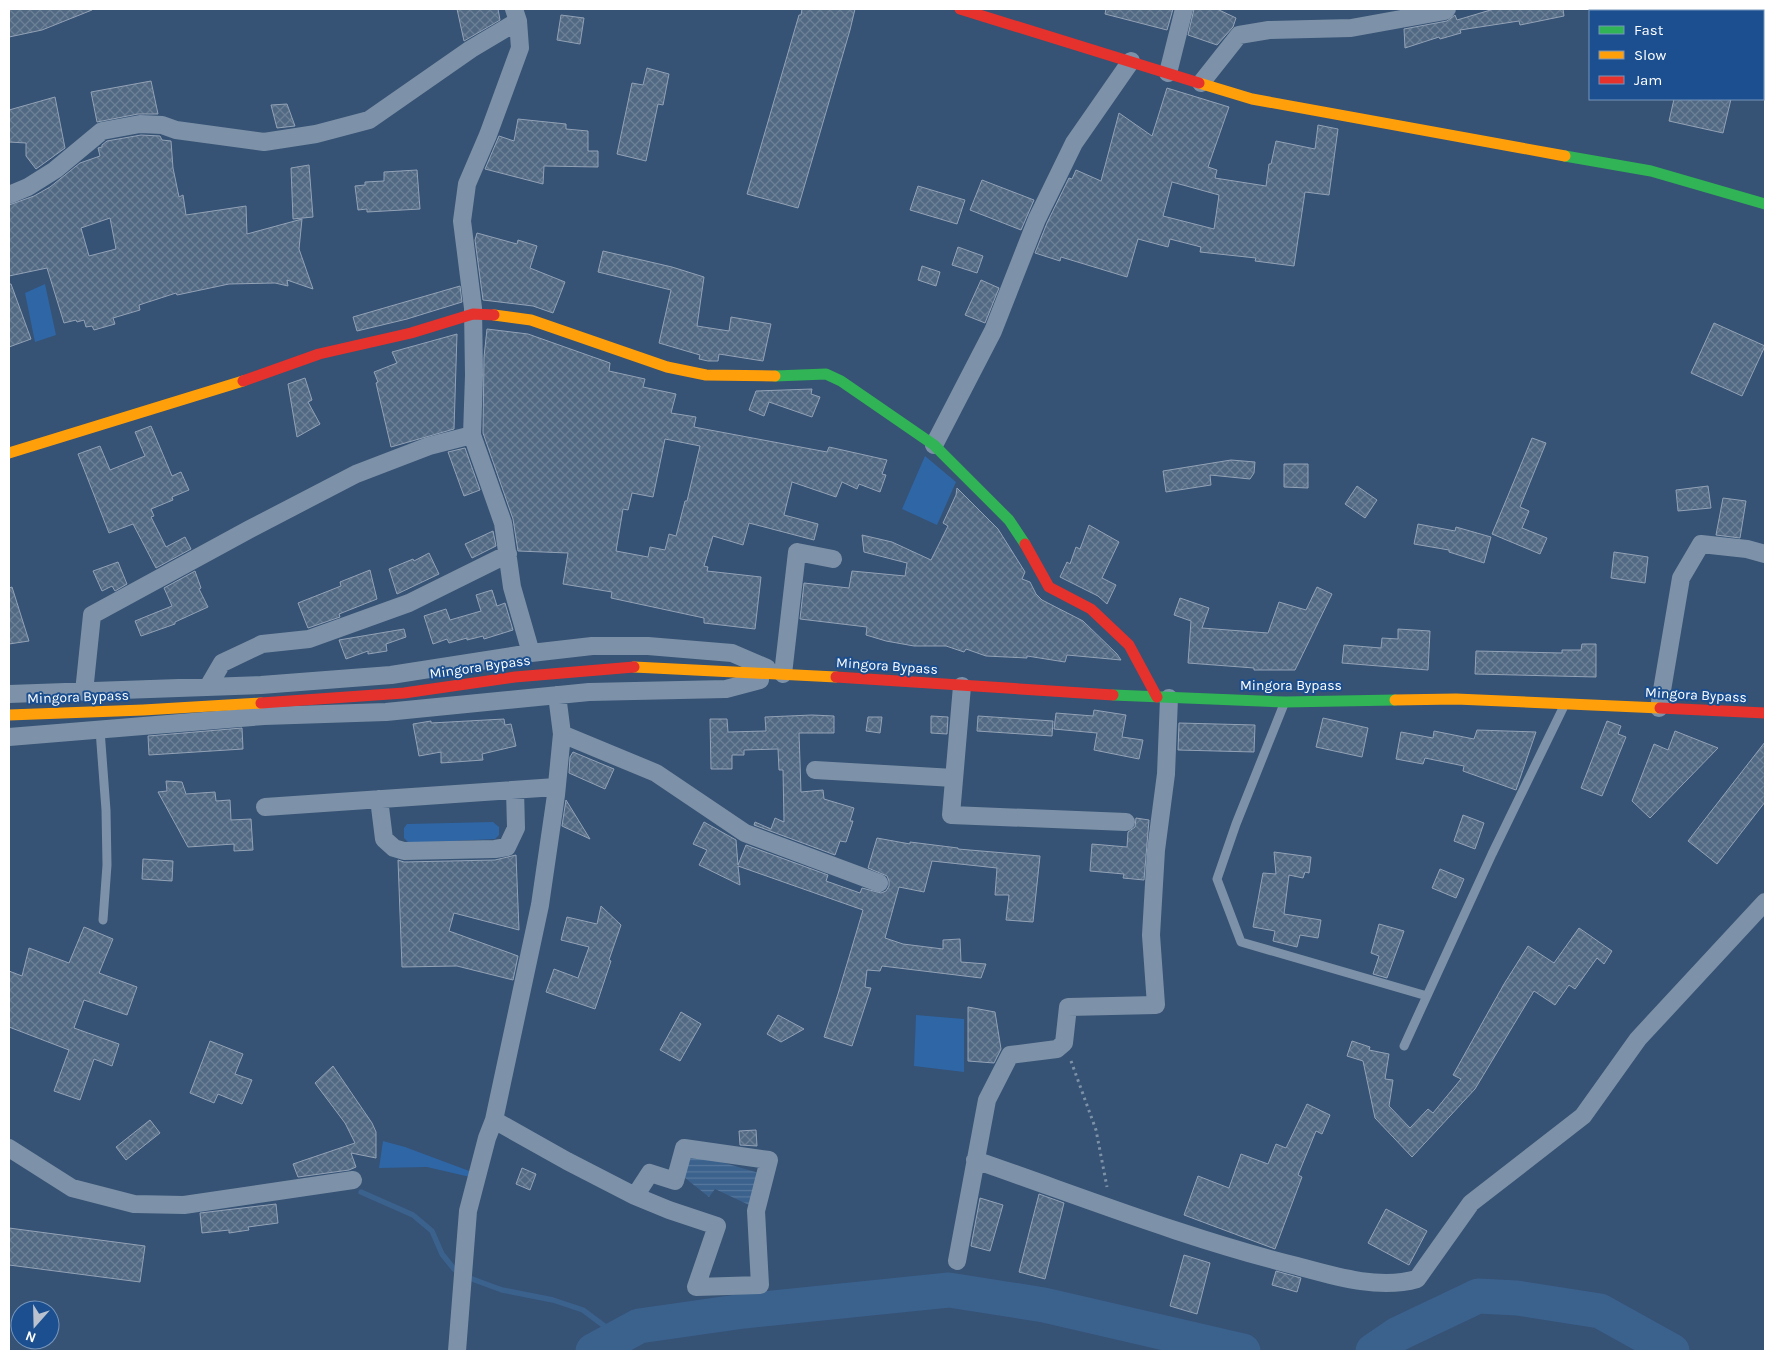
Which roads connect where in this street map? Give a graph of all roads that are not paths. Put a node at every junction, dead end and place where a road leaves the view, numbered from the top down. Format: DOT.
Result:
graph roads {
  1 [pos="960,9"];
  2 [pos="1184,9"];
  3 [pos="1447,9"];
  4 [pos="516,15"];
  5 [pos="1131,62"];
  6 [pos="1168,73"];
  7 [pos="1201,83"];
  8 [pos="9,196"];
  9 [pos="1765,204"];
  10 [pos="473,314"];
  11 [pos="472,435"];
  12 [pos="934,445"];
  13 [pos="9,453"];
  14 [pos="508,554"];
  15 [pos="1765,554"];
  16 [pos="833,559"];
  17 [pos="531,653"];
  18 [pos="783,674"];
  19 [pos="962,686"];
  20 [pos="208,687"];
  21 [pos="84,692"];
  22 [pos="9,694"];
  23 [pos="556,695"];
  24 [pos="1163,697"];
  25 [pos="1285,702"];
  26 [pos="1566,704"];
  27 [pos="1659,708"];
  28 [pos="1765,713"];
  29 [pos="9,715"];
  30 [pos="100,730"];
  31 [pos="562,734"];
  32 [pos="9,737"];
  33 [pos="815,770"];
  34 [pos="954,778"];
  35 [pos="556,787"];
  36 [pos="515,790"];
  37 [pos="379,799"];
  38 [pos="265,807"];
  39 [pos="1126,822"];
  40 [pos="879,883"];
  41 [pos="1765,902"];
  42 [pos="104,920"];
  43 [pos="1427,996"];
  44 [pos="1404,1046"];
  45 [pos="494,1120"];
  46 [pos="9,1148"];
  47 [pos="975,1160"];
  48 [pos="353,1180"];
  49 [pos="635,1196"];
  50 [pos="957,1261"];
  51 [pos="457,1351"];
  1 -- 5 [label="main road"];
  2 -- 6 [label="street"];
  3 -- 7 [label="street"];
  4 -- 8 [label="street"];
  4 -- 10 [label="street"];
  5 -- 6 [label="main road"];
  5 -- 12 [label="street"];
  6 -- 7 [label="main road"];
  7 -- 9 [label="main road"];
  10 -- 11 [label="street"];
  10 -- 12 [label="main road"];
  10 -- 13 [label="main road"];
  11 -- 14 [label="street"];
  11 -- 21 [label="street"];
  12 -- 24 [label="main road"];
  14 -- 17 [label="street"];
  14 -- 20 [label="street"];
  15 -- 27 [label="street"];
  16 -- 18 [label="street"];
  17 -- 18 [label="street"];
  17 -- 20 [label="street"];
  18 -- 19 [label="main road, Mingora Bypass"];
  18 -- 23 [label="street"];
  18 -- 29 [label="main road, Mingora Bypass"];
  19 -- 24 [label="main road, Mingora Bypass"];
  19 -- 34 [label="street"];
  20 -- 21 [label="street"];
  21 -- 22 [label="street"];
  23 -- 30 [label="street"];
  23 -- 31 [label="street"];
  24 -- 25 [label="main road, Mingora Bypass"];
  24 -- 47 [label="street"];
  25 -- 26 [label="main road, Mingora Bypass"];
  25 -- 43 [label="lane"];
  26 -- 27 [label="main road, Mingora Bypass"];
  26 -- 43 [label="lane"];
  27 -- 28 [label="main road, Mingora Bypass"];
  30 -- 32 [label="street"];
  30 -- 42 [label="lane"];
  31 -- 35 [label="street"];
  31 -- 40 [label="street"];
  33 -- 34 [label="street"];
  34 -- 39 [label="street"];
  35 -- 36 [label="street"];
  35 -- 45 [label="street"];
  36 -- 37 [label="street"];
  36 -- 37 [label="street"];
  37 -- 38 [label="street"];
  41 -- 47 [label="street"];
  43 -- 44 [label="lane"];
  45 -- 49 [label="street"];
  45 -- 51 [label="street"];
  46 -- 48 [label="street"];
  47 -- 50 [label="street"];
  49 -- 49 [label="street"];
}
